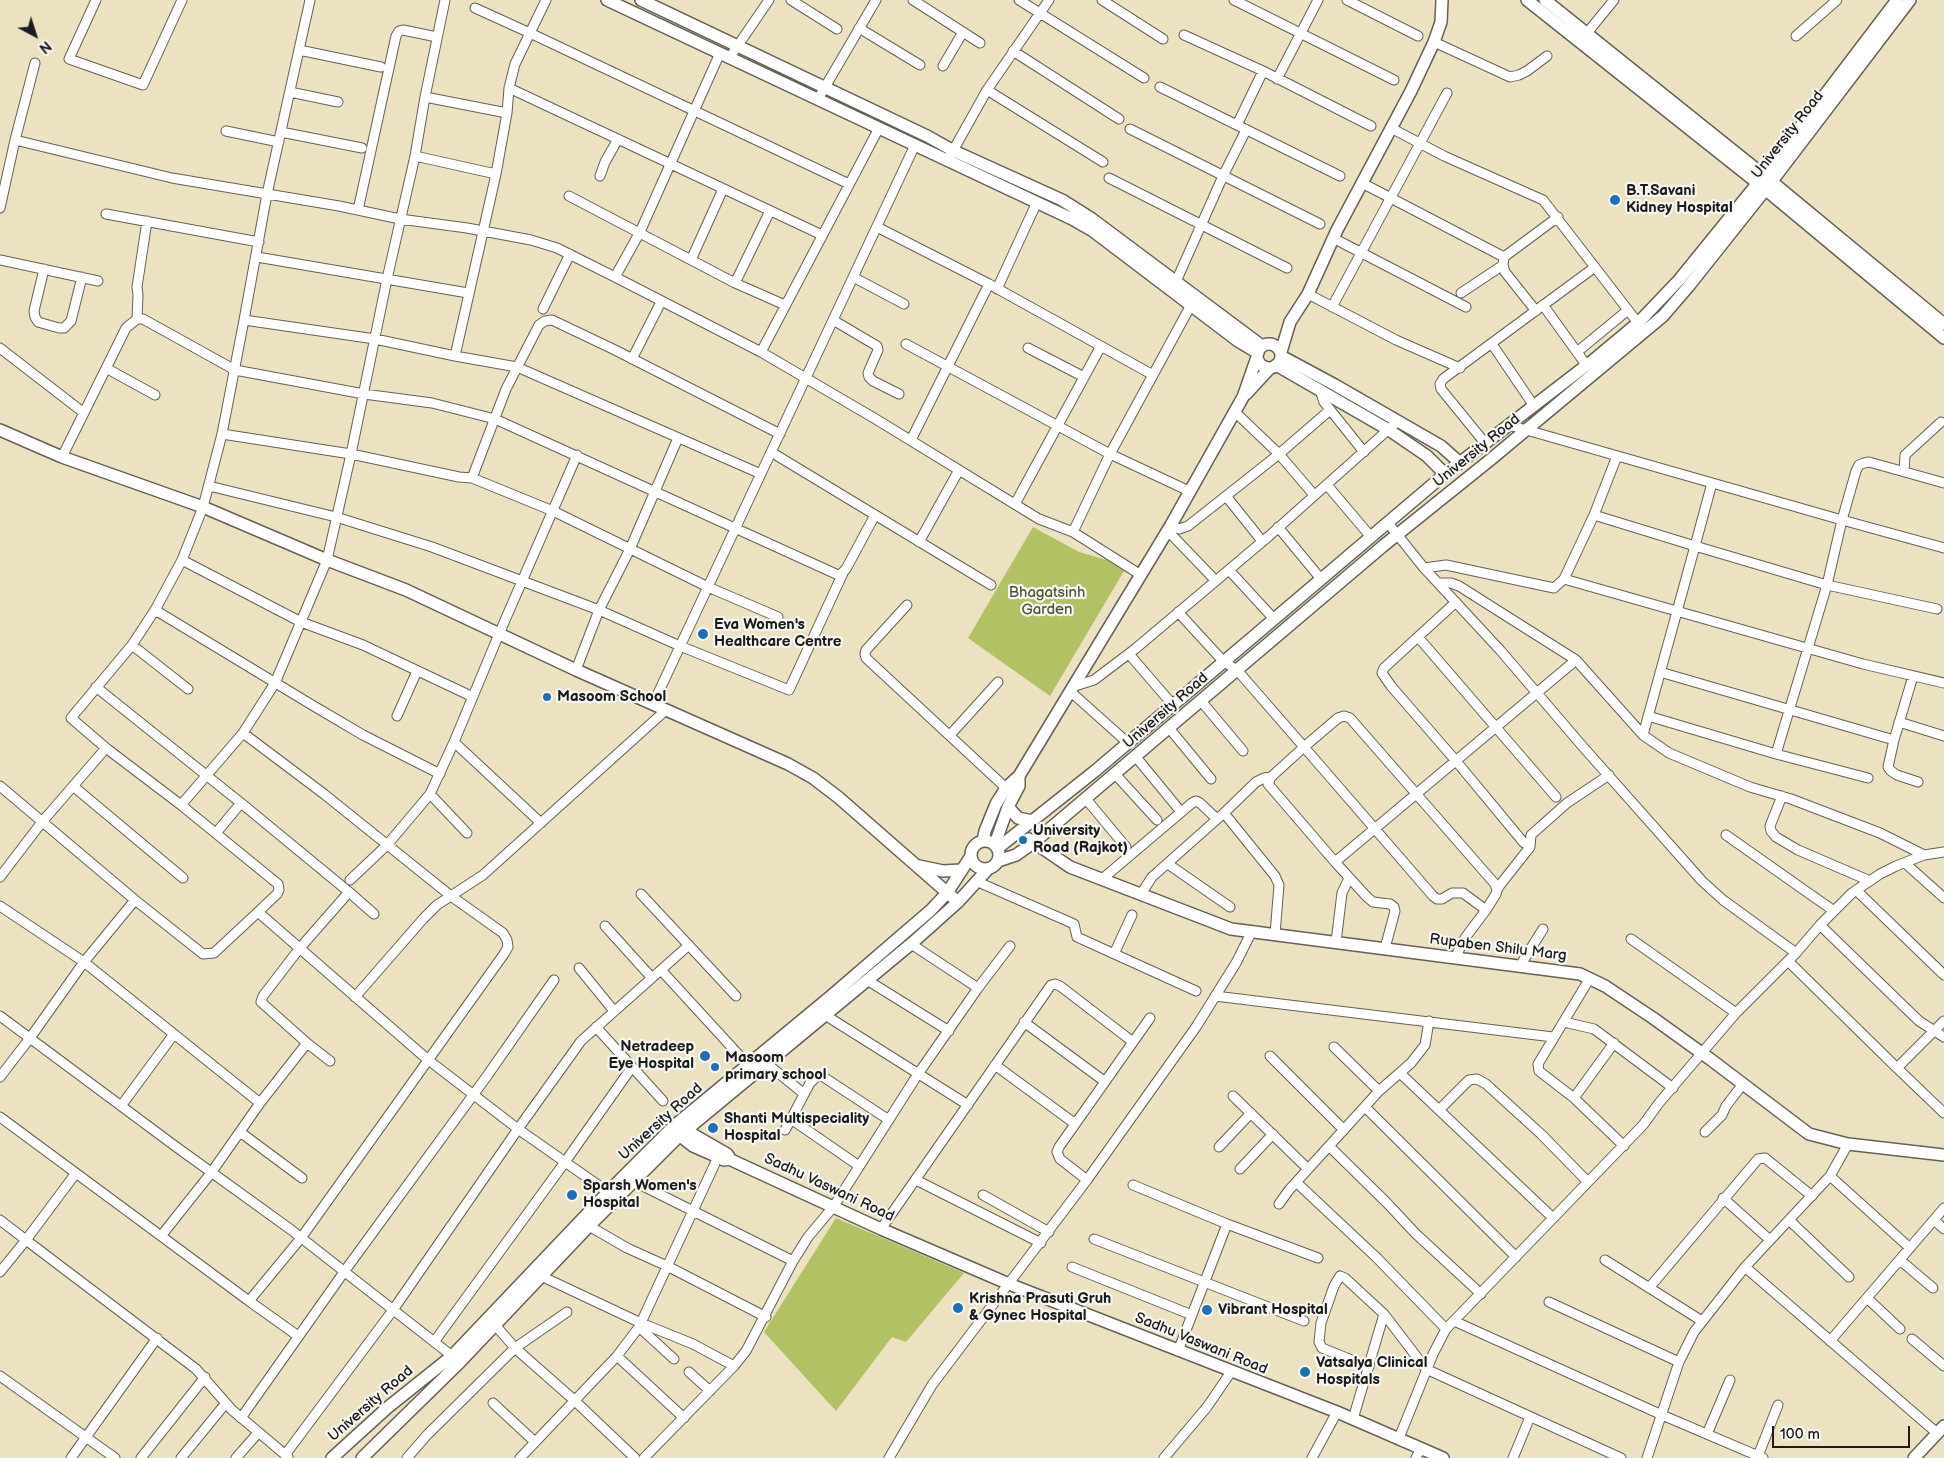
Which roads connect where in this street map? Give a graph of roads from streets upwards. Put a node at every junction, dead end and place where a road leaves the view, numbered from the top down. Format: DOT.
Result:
graph roads {
  1 [pos="96,0"];
  2 [pos="182,0"];
  3 [pos="310,0"];
  4 [pos="445,0"];
  5 [pos="546,0"];
  6 [pos="607,0"];
  7 [pos="769,0"];
  8 [pos="791,0"];
  9 [pos="876,0"];
  10 [pos="913,0"];
  11 [pos="1019,0"];
  12 [pos="1049,0"];
  13 [pos="1102,0"];
  14 [pos="1234,0"];
  15 [pos="1318,0"];
  16 [pos="1346,0"];
  17 [pos="1442,0"];
  18 [pos="1526,0"];
  19 [pos="1545,0"];
  20 [pos="1614,0"];
  21 [pos="1837,0"];
  22 [pos="1897,0"];
  23 [pos="1910,0"];
  24 [pos="648,1"];
  25 [pos="475,8"];
  26 [pos="1040,14"];
  27 [pos="645,18"];
  28 [pos="837,28"];
  29 [pos="859,28"];
  30 [pos="963,32"];
  31 [pos="530,33"];
  32 [pos="1301,33"];
  33 [pos="1587,33"];
  34 [pos="1184,35"];
  35 [pos="1418,36"];
  36 [pos="1796,36"];
  37 [pos="437,37"];
  38 [pos="1163,39"];
  39 [pos="1434,42"];
  40 [pos="980,43"];
  41 [pos="738,46"];
  42 [pos="299,50"];
  43 [pos="1013,51"];
  44 [pos="725,55"];
  45 [pos="1547,56"];
  46 [pos="35,63"];
  47 [pos="920,66"];
  48 [pos="943,66"];
  49 [pos="381,67"];
  50 [pos="1263,71"];
  51 [pos="1144,78"];
  52 [pos="1276,79"];
  53 [pos="1394,80"];
  54 [pos="1160,87"];
  55 [pos="509,88"];
  56 [pos="823,88"];
  57 [pos="987,90"];
  58 [pos="290,92"];
  59 [pos="1448,93"];
  60 [pos="425,97"];
  61 [pos="818,99"];
  62 [pos="338,102"];
  63 [pos="693,111"];
  64 [pos="508,113"];
  65 [pos="1119,119"];
  66 [pos="1237,124"];
  67 [pos="1371,126"];
  68 [pos="879,128"];
  69 [pos="1130,128"];
  70 [pos="1391,128"];
  71 [pos="1246,130"];
  72 [pos="226,131"];
  73 [pos="281,132"];
  74 [pos="618,139"];
  75 [pos="15,140"];
  76 [pos="279,142"];
  77 [pos="1421,144"];
  78 [pos="915,145"];
  79 [pos="362,148"];
  80 [pos="951,155"];
  81 [pos="415,156"];
  82 [pos="1103,162"];
  83 [pos="670,164"];
  84 [pos="496,174"];
  85 [pos="600,176"];
  86 [pos="1223,176"];
  87 [pos="1340,176"];
  88 [pos="1109,178"];
  89 [pos="1362,182"];
  90 [pos="1764,182"];
  91 [pos="849,184"];
  92 [pos="722,189"];
  93 [pos="267,194"];
  94 [pos="570,196"];
  95 [pos="1392,198"];
  96 [pos="1037,202"];
  97 [pos="0,208"];
  98 [pos="358,210"];
  99 [pos="770,211"];
  100 [pos="106,214"];
  101 [pos="1558,217"];
  102 [pos="400,219"];
  103 [pos="147,221"];
  104 [pos="1201,224"];
  105 [pos="1320,224"];
  106 [pos="877,227"];
  107 [pos="482,231"];
  108 [pos="640,232"];
  109 [pos="822,235"];
  110 [pos="1333,238"];
  111 [pos="260,242"];
  112 [pos="1362,253"];
  113 [pos="570,254"];
  114 [pos="257,257"];
  115 [pos="0,260"];
  116 [pos="692,260"];
  117 [pos="1503,261"];
  118 [pos="1595,267"];
  119 [pos="1287,268"];
  120 [pos="44,269"];
  121 [pos="82,277"];
  122 [pos="615,277"];
  123 [pos="853,277"];
  124 [pos="387,279"];
  125 [pos="98,280"];
  126 [pos="735,283"];
  127 [pos="993,286"];
  128 [pos="1174,286"];
  129 [pos="468,293"];
  130 [pos="1462,293"];
  131 [pos="1308,294"];
  132 [pos="661,302"];
  133 [pos="904,304"];
  134 [pos="1191,305"];
  135 [pos="785,306"];
  136 [pos="1332,307"];
  137 [pos="1466,307"];
  138 [pos="1539,308"];
  139 [pos="543,309"];
  140 [pos="1628,310"];
  141 [pos="137,319"];
  142 [pos="244,320"];
  143 [pos="833,320"];
  144 [pos="1290,322"];
  145 [pos="1638,323"];
  146 [pos="1944,324"];
  147 [pos="375,338"];
  148 [pos="1944,338"];
  149 [pos="906,344"];
  150 [pos="1492,344"];
  151 [pos="1101,346"];
  152 [pos="0,348"];
  153 [pos="1028,348"];
  154 [pos="1261,350"];
  155 [pos="761,352"];
  156 [pos="1577,352"];
  157 [pos="455,356"];
  158 [pos="632,358"];
  159 [pos="1277,360"];
  160 [pos="1586,366"];
  161 [pos="517,367"];
  162 [pos="948,367"];
  163 [pos="106,368"];
  164 [pos="1460,368"];
  165 [pos="235,370"];
  166 [pos="1153,376"];
  167 [pos="1084,377"];
  168 [pos="806,378"];
  169 [pos="1320,390"];
  170 [pos="364,394"];
  171 [pos="899,394"];
  172 [pos="155,395"];
  173 [pos="1243,398"];
  174 [pos="1534,406"];
  175 [pos="1330,410"];
  176 [pos="1235,412"];
  177 [pos="84,413"];
  178 [pos="494,419"];
  179 [pos="1398,421"];
  180 [pos="1941,422"];
  181 [pos="1057,425"];
  182 [pos="1509,425"];
  183 [pos="0,430"];
  184 [pos="1389,430"];
  185 [pos="1526,431"];
  186 [pos="222,434"];
  187 [pos="780,434"];
  188 [pos="678,438"];
  189 [pos="912,440"];
  190 [pos="1485,443"];
  191 [pos="771,452"];
  192 [pos="1364,452"];
  193 [pos="351,454"];
  194 [pos="1110,454"];
  195 [pos="1279,454"];
  196 [pos="577,455"];
  197 [pos="1617,456"];
  198 [pos="62,457"];
  199 [pos="1459,462"];
  200 [pos="959,470"];
  201 [pos="1904,472"];
  202 [pos="761,474"];
  203 [pos="1445,474"];
  204 [pos="472,478"];
  205 [pos="1712,483"];
  206 [pos="1944,483"];
  207 [pos="1327,485"];
  208 [pos="209,486"];
  209 [pos="654,490"];
  210 [pos="1189,491"];
  211 [pos="1314,495"];
  212 [pos="1226,496"];
  213 [pos="1015,504"];
  214 [pos="203,507"];
  215 [pos="553,511"];
  216 [pos="875,515"];
  217 [pos="1594,515"];
  218 [pos="336,517"];
  219 [pos="1842,520"];
  220 [pos="1388,523"];
  221 [pos="1169,527"];
  222 [pos="1278,527"];
  223 [pos="736,528"];
  224 [pos="1073,532"];
  225 [pos="1397,535"];
  226 [pos="1371,537"];
  227 [pos="919,542"];
  228 [pos="1262,542"];
  229 [pos="1695,546"];
  230 [pos="1944,548"];
  231 [pos="630,549"];
  232 [pos="182,560"];
  233 [pos="327,560"];
  234 [pos="1424,568"];
  235 [pos="1229,570"];
  236 [pos="843,573"];
  237 [pos="1141,574"];
  238 [pos="1321,579"];
  239 [pos="1564,579"];
  240 [pos="1215,580"];
  241 [pos="522,582"];
  242 [pos="1439,583"];
  243 [pos="991,585"];
  244 [pos="1827,585"];
  245 [pos="708,586"];
  246 [pos="1456,602"];
  247 [pos="907,604"];
  248 [pos="1937,609"];
  249 [pos="155,610"];
  250 [pos="599,610"];
  251 [pos="1178,612"];
  252 [pos="1678,612"];
  253 [pos="778,617"];
  254 [pos="1274,619"];
  255 [pos="301,622"];
  256 [pos="499,634"];
  257 [pos="1418,637"];
  258 [pos="132,645"];
  259 [pos="680,646"];
  260 [pos="1809,649"];
  261 [pos="1129,654"];
  262 [pos="1576,660"];
  263 [pos="1223,661"];
  264 [pos="417,670"];
  265 [pos="576,670"];
  266 [pos="1237,670"];
  267 [pos="1660,672"];
  268 [pos="1913,676"];
  269 [pos="998,682"];
  270 [pos="275,683"];
  271 [pos="1944,683"];
  272 [pos="96,688"];
  273 [pos="188,689"];
  274 [pos="1073,689"];
  275 [pos="1536,693"];
  276 [pos="472,697"];
  277 [pos="1201,701"];
  278 [pos="653,704"];
  279 [pos="1172,704"];
  280 [pos="666,710"];
  281 [pos="1790,710"];
  282 [pos="397,716"];
  283 [pos="1648,716"];
  284 [pos="1899,722"];
  285 [pos="1496,727"];
  286 [pos="1169,728"];
  287 [pos="243,733"];
  288 [pos="1643,735"];
  289 [pos="950,736"];
  290 [pos="1944,736"];
  291 [pos="1894,740"];
  292 [pos="454,742"];
  293 [pos="1128,743"];
  294 [pos="106,748"];
  295 [pos="1304,748"];
  296 [pos="1243,751"];
  297 [pos="1776,754"];
  298 [pos="1136,757"];
  299 [pos="1456,761"];
  300 [pos="440,774"];
  301 [pos="1115,774"];
  302 [pos="207,776"];
  303 [pos="1019,776"];
  304 [pos="1608,776"];
  305 [pos="1271,777"];
  306 [pos="1868,778"];
  307 [pos="1211,779"];
  308 [pos="1918,782"];
  309 [pos="0,786"];
  310 [pos="73,786"];
  311 [pos="1006,788"];
  312 [pos="430,794"];
  313 [pos="1414,794"];
  314 [pos="1782,796"];
  315 [pos="1556,797"];
  316 [pos="1086,799"];
  317 [pos="240,803"];
  318 [pos="181,805"];
  319 [pos="1178,806"];
  320 [pos="1008,807"];
  321 [pos="1221,816"];
  322 [pos="1157,820"];
  323 [pos="1033,821"];
  324 [pos="42,822"];
  325 [pos="541,823"];
  326 [pos="1375,828"];
  327 [pos="466,832"];
  328 [pos="1020,832"];
  329 [pos="216,833"];
  330 [pos="1726,835"];
  331 [pos="983,841"];
  332 [pos="1033,843"];
  333 [pos="1524,843"];
  334 [pos="387,845"];
  335 [pos="996,846"];
  336 [pos="1126,847"];
  337 [pos="1944,852"];
  338 [pos="971,856"];
  339 [pos="1924,856"];
  340 [pos="998,862"];
  341 [pos="1335,862"];
  342 [pos="1905,863"];
  343 [pos="914,864"];
  344 [pos="1168,864"];
  345 [pos="962,870"];
  346 [pos="987,870"];
  347 [pos="0,877"];
  348 [pos="183,878"];
  349 [pos="1348,878"];
  350 [pos="350,880"];
  351 [pos="1101,880"];
  352 [pos="1870,881"];
  353 [pos="978,882"];
  354 [pos="1498,890"];
  355 [pos="1856,890"];
  356 [pos="349,892"];
  357 [pos="947,893"];
  358 [pos="641,894"];
  359 [pos="1141,894"];
  360 [pos="451,896"];
  361 [pos="1944,898"];
  362 [pos="135,900"];
  363 [pos="958,902"];
  364 [pos="0,906"];
  365 [pos="1230,906"];
  366 [pos="1486,910"];
  367 [pos="1834,911"];
  368 [pos="258,912"];
  369 [pos="374,914"];
  370 [pos="1132,915"];
  371 [pos="1820,925"];
  372 [pos="605,926"];
  373 [pos="1543,929"];
  374 [pos="1252,931"];
  375 [pos="1275,934"];
  376 [pos="1631,940"];
  377 [pos="1336,942"];
  378 [pos="911,944"];
  379 [pos="689,945"];
  380 [pos="1010,946"];
  381 [pos="1385,948"];
  382 [pos="299,949"];
  383 [pos="1796,952"];
  384 [pos="1114,954"];
  385 [pos="1455,958"];
  386 [pos="1788,961"];
  387 [pos="84,962"];
  388 [pos="1520,966"];
  389 [pos="579,968"];
  390 [pos="661,970"];
  391 [pos="1944,975"];
  392 [pos="652,978"];
  393 [pos="1590,978"];
  394 [pos="554,980"];
  395 [pos="867,980"];
  396 [pos="978,988"];
  397 [pos="1196,991"];
  398 [pos="736,996"];
  399 [pos="1216,996"];
  400 [pos="355,997"];
  401 [pos="614,1010"];
  402 [pos="1736,1013"];
  403 [pos="825,1015"];
  404 [pos="0,1016"];
  405 [pos="1150,1018"];
  406 [pos="1429,1021"];
  407 [pos="1944,1021"];
  408 [pos="1024,1022"];
  409 [pos="1564,1022"];
  410 [pos="596,1027"];
  411 [pos="949,1031"];
  412 [pos="1933,1032"];
  413 [pos="174,1034"];
  414 [pos="1553,1037"];
  415 [pos="1944,1037"];
  416 [pos="30,1038"];
  417 [pos="307,1042"];
  418 [pos="1133,1042"];
  419 [pos="1614,1043"];
  420 [pos="1334,1047"];
  421 [pos="1701,1052"];
  422 [pos="1270,1056"];
  423 [pos="427,1059"];
  424 [pos="330,1061"];
  425 [pos="766,1063"];
  426 [pos="995,1065"];
  427 [pos="748,1066"];
  428 [pos="632,1067"];
  429 [pos="1897,1068"];
  430 [pos="918,1074"];
  431 [pos="1401,1074"];
  432 [pos="0,1078"];
  433 [pos="1104,1081"];
  434 [pos="1743,1084"];
  435 [pos="1673,1088"];
  436 [pos="1380,1091"];
  437 [pos="804,1093"];
  438 [pos="473,1094"];
  439 [pos="1233,1096"];
  440 [pos="1574,1098"];
  441 [pos="663,1101"];
  442 [pos="260,1103"];
  443 [pos="968,1105"];
  444 [pos="121,1106"];
  445 [pos="1365,1107"];
  446 [pos="1438,1110"];
  447 [pos="1944,1112"];
  448 [pos="1251,1113"];
  449 [pos="0,1117"];
  450 [pos="791,1119"];
  451 [pos="889,1120"];
  452 [pos="1074,1123"];
  453 [pos="518,1129"];
  454 [pos="679,1129"];
  455 [pos="784,1130"];
  456 [pos="1344,1130"];
  457 [pos="240,1132"];
  458 [pos="1705,1132"];
  459 [pos="1273,1134"];
  460 [pos="1848,1144"];
  461 [pos="1219,1146"];
  462 [pos="1329,1146"];
  463 [pos="1624,1146"];
  464 [pos="1943,1157"];
  465 [pos="724,1158"];
  466 [pos="565,1162"];
  467 [pos="859,1166"];
  468 [pos="1240,1169"];
  469 [pos="1308,1169"];
  470 [pos="76,1173"];
  471 [pos="211,1173"];
  472 [pos="1830,1176"];
  473 [pos="302,1178"];
  474 [pos="916,1180"];
  475 [pos="1087,1180"];
  476 [pos="633,1181"];
  477 [pos="1587,1181"];
  478 [pos="1296,1182"];
  479 [pos="1133,1185"];
  480 [pos="608,1192"];
  481 [pos="983,1195"];
  482 [pos="1812,1196"];
  483 [pos="1723,1198"];
  484 [pos="1279,1204"];
  485 [pos="834,1206"];
  486 [pos="1944,1208"];
  487 [pos="693,1210"];
  488 [pos="1553,1218"];
  489 [pos="0,1220"];
  490 [pos="1789,1220"];
  491 [pos="1934,1220"];
  492 [pos="1228,1224"];
  493 [pos="588,1226"];
  494 [pos="881,1229"];
  495 [pos="1944,1229"];
  496 [pos="1049,1232"];
  497 [pos="161,1236"];
  498 [pos="301,1238"];
  499 [pos="1094,1239"];
  500 [pos="26,1240"];
  501 [pos="1770,1240"];
  502 [pos="1041,1243"];
  503 [pos="1910,1248"];
  504 [pos="1516,1257"];
  505 [pos="1318,1258"];
  506 [pos="1605,1260"];
  507 [pos="1900,1260"];
  508 [pos="793,1261"];
  509 [pos="667,1266"];
  510 [pos="1072,1267"];
  511 [pos="1745,1267"];
  512 [pos="1,1269"];
  513 [pos="344,1272"];
  514 [pos="541,1276"];
  515 [pos="1849,1277"];
  516 [pos="1205,1282"];
  517 [pos="1009,1284"];
  518 [pos="1649,1288"];
  519 [pos="1933,1288"];
  520 [pos="1481,1294"];
  521 [pos="1867,1298"];
  522 [pos="249,1301"];
  523 [pos="1549,1302"];
  524 [pos="393,1310"];
  525 [pos="567,1312"];
  526 [pos="1384,1314"];
  527 [pos="1192,1315"];
  528 [pos="766,1317"];
  529 [pos="1304,1321"];
  530 [pos="1454,1321"];
  531 [pos="1702,1321"];
  532 [pos="640,1325"];
  533 [pos="496,1326"];
  534 [pos="1446,1329"];
  535 [pos="1900,1330"];
  536 [pos="298,1336"];
  537 [pos="158,1338"];
  538 [pos="1912,1339"];
  539 [pos="1830,1341"];
  540 [pos="434,1342"];
  541 [pos="515,1348"];
  542 [pos="1178,1351"];
  543 [pos="617,1356"];
  544 [pos="456,1359"];
  545 [pos="674,1360"];
  546 [pos="1679,1362"];
  547 [pos="734,1366"];
  548 [pos="1944,1366"];
  549 [pos="1369,1367"];
  550 [pos="1426,1369"];
  551 [pos="689,1372"];
  552 [pos="1231,1372"];
  553 [pos="0,1376"];
  554 [pos="205,1377"];
  555 [pos="1730,1380"];
  556 [pos="710,1391"];
  557 [pos="574,1400"];
  558 [pos="226,1403"];
  559 [pos="492,1403"];
  560 [pos="1778,1405"];
  561 [pos="1337,1412"];
  562 [pos="1662,1415"];
  563 [pos="1530,1417"];
  564 [pos="241,1418"];
  565 [pos="684,1418"];
  566 [pos="1352,1419"];
  567 [pos="1941,1429"];
  568 [pos="258,1433"];
  569 [pos="1707,1434"];
  570 [pos="86,1437"];
  571 [pos="1399,1438"];
  572 [pos="535,1442"];
  573 [pos="1419,1453"];
  574 [pos="286,1456"];
  575 [pos="1761,1457"];
  576 [pos="71,1458"];
  577 [pos="115,1458"];
  578 [pos="141,1458"];
  579 [pos="182,1458"];
  580 [pos="236,1458"];
  581 [pos="332,1458"];
  582 [pos="362,1458"];
  583 [pos="407,1458"];
  584 [pos="520,1458"];
  585 [pos="635,1458"];
  586 [pos="644,1458"];
  587 [pos="889,1458"];
  588 [pos="1164,1458"];
  589 [pos="1312,1458"];
  590 [pos="1444,1458"];
  591 [pos="1513,1458"];
  592 [pos="1621,1458"];
  593 [pos="1647,1458"];
  594 [pos="1914,1458"];
  1 -- 2 [label="street"];
  3 -- 42 [label="street"];
  4 -- 37 [label="street"];
  5 -- 31 [label="street"];
  6 -- 27 [label="street"];
  7 -- 41 [label="street"];
  8 -- 28 [label="street"];
  9 -- 29 [label="street"];
  10 -- 30 [label="street"];
  11 -- 26 [label="street"];
  12 -- 26 [label="street"];
  13 -- 38 [label="street"];
  14 -- 32 [label="street"];
  15 -- 32 [label="street"];
  16 -- 35 [label="street"];
  17 -- 39 [label="street"];
  18 -- 90 [label="street"];
  19 -- 33 [label="street"];
  20 -- 33 [label="street"];
  21 -- 36 [label="street"];
  22 -- 90 [label="street"];
  23 -- 90 [label="street, University Road"];
  24 -- 27 [label="street"];
  24 -- 41 [label="street"];
  25 -- 31 [label="street"];
  26 -- 43 [label="street"];
  26 -- 51 [label="street"];
  27 -- 44 [label="street"];
  29 -- 47 [label="street"];
  29 -- 56 [label="street"];
  30 -- 40 [label="street"];
  30 -- 48 [label="street"];
  31 -- 55 [label="street"];
  31 -- 63 [label="street"];
  32 -- 52 [label="street"];
  32 -- 53 [label="street"];
  33 -- 90 [label="street"];
  34 -- 50 [label="street"];
  37 -- 60 [label="street"];
  37 -- 98 [label="street"];
  39 -- 45 [label="street"];
  39 -- 70 [label="street"];
  41 -- 44 [label="street"];
  41 -- 56 [label="street"];
  42 -- 49 [label="street"];
  42 -- 58 [label="street"];
  43 -- 57 [label="street"];
  43 -- 65 [label="street"];
  44 -- 61 [label="street"];
  44 -- 63 [label="street"];
  46 -- 75 [label="street"];
  50 -- 52 [label="street"];
  50 -- 66 [label="street"];
  52 -- 67 [label="street"];
  54 -- 66 [label="street"];
  55 -- 64 [label="street"];
  55 -- 74 [label="street"];
  56 -- 61 [label="street"];
  56 -- 80 [label="street"];
  57 -- 80 [label="street"];
  57 -- 82 [label="street"];
  58 -- 62 [label="street"];
  58 -- 73 [label="street"];
  59 -- 77 [label="street"];
  60 -- 64 [label="street"];
  60 -- 81 [label="street"];
  61 -- 68 [label="street"];
  63 -- 83 [label="street"];
  63 -- 91 [label="street"];
  64 -- 84 [label="street"];
  66 -- 71 [label="street"];
  68 -- 78 [label="street"];
  68 -- 91 [label="street"];
  69 -- 86 [label="street"];
  70 -- 77 [label="street"];
  70 -- 89 [label="street"];
  71 -- 86 [label="street"];
  71 -- 87 [label="street"];
  72 -- 76 [label="street"];
  73 -- 76 [label="street"];
  73 -- 79 [label="street"];
  74 -- 83 [label="street"];
  74 -- 85 [label="street"];
  75 -- 93 [label="street"];
  75 -- 97 [label="street"];
  76 -- 93 [label="street"];
  77 -- 95 [label="street"];
  77 -- 101 [label="street"];
  78 -- 80 [label="street"];
  78 -- 106 [label="street"];
  80 -- 96 [label="street"];
  80 -- 128 [label="street"];
  81 -- 84 [label="street"];
  81 -- 102 [label="street"];
  83 -- 92 [label="street"];
  83 -- 108 [label="street"];
  84 -- 107 [label="street"];
  86 -- 104 [label="street"];
  86 -- 105 [label="street"];
  88 -- 104 [label="street"];
  89 -- 95 [label="street"];
  89 -- 110 [label="street"];
  90 -- 145 [label="street, University Road"];
  90 -- 146 [label="street"];
  90 -- 148 [label="street"];
  90 -- 185 [label="street, University Road"];
  91 -- 109 [label="street"];
  92 -- 99 [label="street"];
  92 -- 116 [label="street"];
  93 -- 98 [label="street"];
  93 -- 111 [label="street"];
  94 -- 108 [label="street"];
  95 -- 112 [label="street"];
  95 -- 117 [label="street"];
  96 -- 127 [label="street"];
  96 -- 128 [label="street"];
  98 -- 102 [label="street"];
  99 -- 109 [label="street"];
  99 -- 126 [label="street"];
  100 -- 103 [label="street"];
  101 -- 117 [label="street"];
  101 -- 118 [label="street"];
  102 -- 107 [label="street"];
  102 -- 124 [label="street"];
  103 -- 111 [label="street"];
  103 -- 141 [label="street"];
  104 -- 119 [label="street"];
  104 -- 128 [label="street"];
  106 -- 123 [label="street"];
  106 -- 127 [label="street"];
  107 -- 113 [label="street"];
  107 -- 129 [label="street"];
  108 -- 116 [label="street"];
  108 -- 122 [label="street"];
  109 -- 135 [label="street"];
  110 -- 112 [label="street"];
  110 -- 131 [label="street"];
  111 -- 114 [label="street"];
  112 -- 136 [label="street"];
  112 -- 137 [label="street"];
  113 -- 122 [label="street"];
  113 -- 139 [label="street"];
  114 -- 124 [label="street"];
  114 -- 142 [label="street"];
  115 -- 120 [label="street"];
  116 -- 126 [label="street"];
  117 -- 130 [label="street"];
  117 -- 138 [label="street"];
  118 -- 138 [label="street"];
  118 -- 140 [label="street"];
  120 -- 121 [label="street"];
  120 -- 121 [label="street"];
  121 -- 125 [label="street"];
  122 -- 132 [label="street"];
  123 -- 133 [label="street"];
  123 -- 143 [label="street"];
  124 -- 129 [label="street"];
  124 -- 147 [label="street"];
  126 -- 135 [label="street"];
  127 -- 151 [label="street"];
  127 -- 162 [label="street"];
  128 -- 134 [label="street"];
  128 -- 154 [label="street"];
  129 -- 157 [label="street"];
  131 -- 136 [label="street"];
  131 -- 144 [label="street"];
  132 -- 155 [label="street"];
  132 -- 158 [label="street"];
  134 -- 154 [label="street"];
  134 -- 166 [label="street"];
  135 -- 155 [label="street"];
  136 -- 164 [label="street"];
  138 -- 150 [label="street"];
  138 -- 156 [label="street"];
  140 -- 145 [label="street"];
  140 -- 156 [label="street"];
  141 -- 163 [label="street"];
  141 -- 165 [label="street"];
  142 -- 147 [label="street"];
  142 -- 165 [label="street"];
  143 -- 168 [label="street"];
  143 -- 171 [label="street"];
  144 -- 154 [label="street"];
  144 -- 159 [label="street"];
  145 -- 160 [label="street, University Road"];
  147 -- 157 [label="street"];
  147 -- 170 [label="street"];
  149 -- 162 [label="street"];
  150 -- 164 [label="street"];
  150 -- 174 [label="street"];
  151 -- 166 [label="street"];
  151 -- 167 [label="street"];
  152 -- 177 [label="street"];
  153 -- 167 [label="street"];
  154 -- 159 [label="street"];
  154 -- 159 [label="street"];
  154 -- 173 [label="street"];
  155 -- 168 [label="street"];
  156 -- 160 [label="street"];
  157 -- 161 [label="street"];
  158 -- 161 [label="street"];
  158 -- 187 [label="street"];
  159 -- 169 [label="street"];
  159 -- 173 [label="street"];
  159 -- 179 [label="street"];
  160 -- 174 [label="street, University Road"];
  161 -- 178 [label="street"];
  161 -- 188 [label="street"];
  162 -- 181 [label="street"];
  162 -- 189 [label="street"];
  163 -- 172 [label="street"];
  163 -- 177 [label="street"];
  164 -- 190 [label="street"];
  165 -- 170 [label="street"];
  165 -- 186 [label="street"];
  166 -- 194 [label="street"];
  167 -- 181 [label="street"];
  168 -- 187 [label="street"];
  168 -- 189 [label="street"];
  169 -- 175 [label="street"];
  169 -- 184 [label="street"];
  170 -- 178 [label="street"];
  170 -- 193 [label="street"];
  173 -- 176 [label="street"];
  174 -- 182 [label="street, University Road"];
  175 -- 192 [label="street"];
  175 -- 195 [label="street"];
  176 -- 195 [label="street"];
  176 -- 210 [label="street"];
  177 -- 198 [label="street"];
  178 -- 196 [label="street"];
  178 -- 204 [label="street"];
  179 -- 184 [label="street"];
  179 -- 199 [label="street"];
  180 -- 201 [label="street"];
  181 -- 194 [label="street"];
  181 -- 213 [label="street"];
  182 -- 185 [label="street"];
  182 -- 190 [label="street, University Road"];
  183 -- 198 [label="street"];
  184 -- 192 [label="street"];
  184 -- 203 [label="street"];
  185 -- 197 [label="street"];
  185 -- 225 [label="street, University Road"];
  186 -- 193 [label="street"];
  186 -- 208 [label="street"];
  187 -- 191 [label="street"];
  188 -- 202 [label="street"];
  188 -- 209 [label="street"];
  189 -- 200 [label="street"];
  190 -- 199 [label="street, University Road"];
  191 -- 202 [label="street"];
  191 -- 216 [label="street"];
  192 -- 207 [label="street"];
  193 -- 204 [label="street"];
  193 -- 218 [label="street"];
  194 -- 210 [label="street"];
  194 -- 224 [label="street"];
  195 -- 211 [label="street"];
  195 -- 212 [label="street"];
  196 -- 209 [label="street"];
  196 -- 215 [label="street"];
  197 -- 205 [label="street"];
  197 -- 217 [label="street"];
  198 -- 214 [label="street"];
  199 -- 203 [label="street, University Road"];
  200 -- 213 [label="street"];
  200 -- 227 [label="street"];
  201 -- 206 [label="street"];
  201 -- 219 [label="street"];
  202 -- 223 [label="street"];
  203 -- 220 [label="street, University Road"];
  204 -- 215 [label="street"];
  205 -- 219 [label="street"];
  205 -- 229 [label="street"];
  207 -- 211 [label="street"];
  207 -- 226 [label="street"];
  208 -- 214 [label="street"];
  208 -- 218 [label="street"];
  209 -- 223 [label="street"];
  209 -- 231 [label="street"];
  210 -- 221 [label="street"];
  211 -- 222 [label="street"];
  212 -- 221 [label="street"];
  212 -- 228 [label="street"];
  213 -- 224 [label="street"];
  214 -- 232 [label="street"];
  214 -- 233 [label="street"];
  215 -- 231 [label="street"];
  215 -- 241 [label="street"];
  216 -- 227 [label="street"];
  216 -- 236 [label="street"];
  217 -- 229 [label="street"];
  217 -- 239 [label="street"];
  218 -- 233 [label="street"];
  218 -- 241 [label="street"];
  219 -- 230 [label="street"];
  219 -- 244 [label="street"];
  220 -- 225 [label="street"];
  220 -- 226 [label="street, University Road"];
  221 -- 237 [label="street"];
  221 -- 240 [label="street"];
  222 -- 228 [label="street"];
  222 -- 238 [label="street"];
  223 -- 236 [label="street"];
  223 -- 245 [label="street"];
  224 -- 237 [label="street"];
  225 -- 234 [label="street"];
  225 -- 266 [label="street, University Road"];
  226 -- 238 [label="street, University Road"];
  227 -- 243 [label="street"];
  228 -- 235 [label="street"];
  229 -- 244 [label="street"];
  229 -- 252 [label="street"];
  231 -- 245 [label="street"];
  231 -- 250 [label="street"];
  232 -- 249 [label="street"];
  232 -- 255 [label="street"];
  233 -- 255 [label="street"];
  233 -- 256 [label="street"];
  234 -- 239 [label="street"];
  234 -- 242 [label="street"];
  235 -- 240 [label="street"];
  235 -- 254 [label="street"];
  236 -- 259 [label="street"];
  237 -- 274 [label="street"];
  238 -- 254 [label="street, University Road"];
  239 -- 252 [label="street"];
  240 -- 251 [label="street"];
  241 -- 250 [label="street"];
  241 -- 256 [label="street"];
  242 -- 246 [label="street"];
  242 -- 262 [label="street"];
  244 -- 248 [label="street"];
  244 -- 260 [label="street"];
  245 -- 253 [label="street"];
  245 -- 259 [label="street"];
  246 -- 257 [label="street"];
  246 -- 275 [label="street"];
  247 -- 289 [label="street"];
  249 -- 258 [label="street"];
  249 -- 270 [label="street"];
  250 -- 259 [label="street"];
  250 -- 265 [label="street"];
  251 -- 261 [label="street"];
  251 -- 263 [label="street"];
  252 -- 260 [label="street"];
  252 -- 267 [label="street"];
  254 -- 263 [label="street, University Road"];
  255 -- 264 [label="street"];
  255 -- 270 [label="street"];
  256 -- 265 [label="street"];
  256 -- 276 [label="street"];
  257 -- 285 [label="street"];
  257 -- 299 [label="street"];
  258 -- 272 [label="street"];
  258 -- 273 [label="street"];
  259 -- 278 [label="street"];
  260 -- 268 [label="street"];
  260 -- 281 [label="street"];
  261 -- 274 [label="street"];
  261 -- 279 [label="street"];
  262 -- 275 [label="street"];
  262 -- 288 [label="street"];
  263 -- 266 [label="street"];
  263 -- 279 [label="street, University Road"];
  264 -- 276 [label="street"];
  264 -- 282 [label="street"];
  265 -- 278 [label="street"];
  266 -- 277 [label="street, University Road"];
  266 -- 295 [label="street"];
  267 -- 281 [label="street"];
  267 -- 283 [label="street"];
  268 -- 271 [label="street"];
  268 -- 284 [label="street"];
  269 -- 289 [label="street"];
  270 -- 287 [label="street"];
  270 -- 300 [label="street"];
  272 -- 294 [label="street"];
  272 -- 302 [label="street"];
  274 -- 293 [label="street"];
  274 -- 303 [label="street"];
  275 -- 285 [label="street"];
  275 -- 304 [label="street"];
  276 -- 292 [label="street"];
  277 -- 286 [label="street, University Road"];
  277 -- 296 [label="street"];
  278 -- 280 [label="street"];
  279 -- 293 [label="street, University Road"];
  280 -- 325 [label="street"];
  280 -- 343 [label="street"];
  281 -- 291 [label="street"];
  281 -- 297 [label="street"];
  283 -- 288 [label="street"];
  283 -- 297 [label="street"];
  284 -- 290 [label="street"];
  284 -- 291 [label="street"];
  285 -- 299 [label="street"];
  285 -- 315 [label="street"];
  286 -- 298 [label="street, University Road"];
  286 -- 307 [label="street"];
  287 -- 302 [label="street"];
  287 -- 334 [label="street"];
  288 -- 314 [label="street"];
  289 -- 311 [label="street"];
  291 -- 308 [label="street"];
  292 -- 300 [label="street"];
  292 -- 325 [label="street"];
  293 -- 323 [label="street, University Road"];
  294 -- 310 [label="street"];
  294 -- 318 [label="street"];
  295 -- 305 [label="street"];
  295 -- 313 [label="street"];
  295 -- 326 [label="street"];
  297 -- 306 [label="street"];
  298 -- 301 [label="street, University Road"];
  298 -- 319 [label="street"];
  299 -- 313 [label="street"];
  299 -- 333 [label="street"];
  300 -- 312 [label="street"];
  301 -- 316 [label="street, University Road"];
  301 -- 322 [label="street"];
  302 -- 317 [label="street"];
  302 -- 318 [label="street"];
  303 -- 311 [label="street"];
  303 -- 320 [label="street"];
  304 -- 354 [label="street"];
  304 -- 383 [label="street"];
  305 -- 321 [label="street"];
  305 -- 341 [label="street"];
  309 -- 324 [label="street"];
  310 -- 324 [label="street"];
  310 -- 348 [label="street"];
  311 -- 331 [label="street"];
  312 -- 327 [label="street"];
  312 -- 334 [label="street"];
  313 -- 326 [label="street"];
  313 -- 354 [label="street"];
  314 -- 339 [label="street"];
  314 -- 352 [label="street"];
  316 -- 332 [label="street, University Road"];
  316 -- 336 [label="street"];
  317 -- 329 [label="street"];
  317 -- 356 [label="street"];
  318 -- 329 [label="street"];
  320 -- 323 [label="street"];
  320 -- 335 [label="street"];
  321 -- 344 [label="street"];
  321 -- 351 [label="street"];
  321 -- 375 [label="street"];
  323 -- 328 [label="street, University Road"];
  324 -- 347 [label="street"];
  324 -- 362 [label="street"];
  325 -- 360 [label="street"];
  326 -- 341 [label="street"];
  326 -- 366 [label="street"];
  328 -- 332 [label="street, Rupaben Shilu Marg"];
  328 -- 335 [label="street, University Road"];
  329 -- 368 [label="street"];
  330 -- 367 [label="street"];
  331 -- 335 [label="street"];
  331 -- 338 [label="street"];
  332 -- 340 [label="street, University Road"];
  332 -- 351 [label="street, Rupaben Shilu Marg"];
  334 -- 350 [label="street"];
  334 -- 360 [label="street"];
  335 -- 340 [label="street"];
  337 -- 339 [label="street"];
  338 -- 345 [label="street, University Road"];
  338 -- 346 [label="street"];
  339 -- 342 [label="street"];
  340 -- 346 [label="street"];
  341 -- 349 [label="street"];
  342 -- 352 [label="street"];
  342 -- 361 [label="street"];
  343 -- 345 [label="street"];
  343 -- 357 [label="street"];
  344 -- 359 [label="street"];
  344 -- 365 [label="street"];
  345 -- 357 [label="street, University Road"];
  346 -- 353 [label="street, University Road"];
  349 -- 377 [label="street"];
  349 -- 381 [label="street"];
  351 -- 359 [label="street, Rupaben Shilu Marg"];
  352 -- 355 [label="street"];
  353 -- 363 [label="street, University Road"];
  353 -- 384 [label="street"];
  354 -- 366 [label="street"];
  355 -- 367 [label="street"];
  355 -- 391 [label="street"];
  356 -- 369 [label="street"];
  356 -- 382 [label="street"];
  357 -- 363 [label="street"];
  357 -- 427 [label="street, University Road"];
  358 -- 379 [label="street"];
  359 -- 374 [label="street, Rupaben Shilu Marg"];
  360 -- 400 [label="street"];
  360 -- 423 [label="street"];
  362 -- 368 [label="street"];
  362 -- 387 [label="street"];
  363 -- 378 [label="street, University Road"];
  364 -- 387 [label="street"];
  366 -- 385 [label="street"];
  367 -- 371 [label="street"];
  368 -- 382 [label="street"];
  370 -- 384 [label="street"];
  371 -- 383 [label="street"];
  371 -- 412 [label="street"];
  372 -- 392 [label="street"];
  373 -- 388 [label="street"];
  374 -- 375 [label="street, Rupaben Shilu Marg"];
  374 -- 399 [label="street"];
  375 -- 377 [label="street, Rupaben Shilu Marg"];
  376 -- 402 [label="street"];
  377 -- 381 [label="street, Rupaben Shilu Marg"];
  378 -- 395 [label="street, University Road"];
  378 -- 396 [label="street"];
  379 -- 390 [label="street"];
  379 -- 398 [label="street"];
  380 -- 396 [label="street"];
  381 -- 385 [label="street, Rupaben Shilu Marg"];
  382 -- 400 [label="street"];
  382 -- 417 [label="street"];
  383 -- 386 [label="street"];
  384 -- 397 [label="street"];
  385 -- 388 [label="street, Rupaben Shilu Marg"];
  386 -- 402 [label="street"];
  386 -- 429 [label="street"];
  387 -- 413 [label="street"];
  387 -- 416 [label="street"];
  388 -- 393 [label="street, Rupaben Shilu Marg"];
  389 -- 401 [label="street"];
  390 -- 392 [label="street"];
  390 -- 427 [label="street"];
  392 -- 401 [label="street"];
  393 -- 409 [label="street"];
  393 -- 421 [label="street, Rupaben Shilu Marg"];
  394 -- 438 [label="street"];
  395 -- 403 [label="street, University Road"];
  395 -- 411 [label="street"];
  396 -- 411 [label="street"];
  399 -- 406 [label="street"];
  399 -- 475 [label="street"];
  400 -- 423 [label="street"];
  401 -- 410 [label="street"];
  402 -- 421 [label="street"];
  403 -- 425 [label="street, University Road"];
  403 -- 430 [label="street"];
  404 -- 416 [label="street"];
  405 -- 418 [label="street"];
  406 -- 414 [label="street"];
  406 -- 431 [label="street"];
  407 -- 412 [label="street"];
  408 -- 418 [label="street"];
  408 -- 426 [label="street"];
  408 -- 433 [label="street"];
  409 -- 414 [label="street"];
  409 -- 419 [label="street"];
  410 -- 428 [label="street"];
  410 -- 453 [label="street"];
  411 -- 430 [label="street"];
  412 -- 415 [label="street"];
  412 -- 429 [label="street"];
  413 -- 442 [label="street"];
  413 -- 444 [label="street"];
  414 -- 440 [label="street"];
  416 -- 432 [label="street"];
  416 -- 444 [label="street"];
  417 -- 424 [label="street"];
  417 -- 442 [label="street"];
  418 -- 433 [label="street"];
  419 -- 435 [label="street"];
  419 -- 440 [label="street"];
  420 -- 436 [label="street"];
  421 -- 434 [label="street, Rupaben Shilu Marg"];
  421 -- 435 [label="street"];
  422 -- 456 [label="street"];
  423 -- 438 [label="street"];
  423 -- 498 [label="street"];
  425 -- 437 [label="street"];
  425 -- 454 [label="street, University Road"];
  426 -- 443 [label="street"];
  426 -- 452 [label="street"];
  427 -- 454 [label="street, University Road"];
  428 -- 441 [label="street"];
  428 -- 466 [label="street"];
  429 -- 447 [label="street"];
  430 -- 443 [label="street"];
  430 -- 451 [label="street"];
  431 -- 436 [label="street"];
  431 -- 446 [label="street"];
  433 -- 452 [label="street"];
  434 -- 458 [label="street"];
  434 -- 460 [label="street, Rupaben Shilu Marg"];
  435 -- 463 [label="street"];
  436 -- 445 [label="street"];
  437 -- 450 [label="street"];
  437 -- 451 [label="street"];
  438 -- 453 [label="street"];
  438 -- 513 [label="street"];
  439 -- 448 [label="street"];
  440 -- 463 [label="street"];
  442 -- 457 [label="street"];
  443 -- 474 [label="street"];
  444 -- 471 [label="street"];
  445 -- 456 [label="street"];
  445 -- 504 [label="street"];
  446 -- 477 [label="street"];
  446 -- 488 [label="street"];
  448 -- 459 [label="street"];
  448 -- 461 [label="street"];
  449 -- 470 [label="street"];
  450 -- 455 [label="street"];
  450 -- 467 [label="street"];
  451 -- 467 [label="street"];
  452 -- 475 [label="street"];
  453 -- 466 [label="street"];
  453 -- 524 [label="street"];
  454 -- 465 [label="street, Sadhu Vaswani Road"];
  454 -- 476 [label="street, University Road"];
  454 -- 480 [label="street, University Road"];
  456 -- 462 [label="street"];
  457 -- 471 [label="street"];
  457 -- 473 [label="street"];
  459 -- 468 [label="street"];
  459 -- 469 [label="street"];
  460 -- 464 [label="street, Rupaben Shilu Marg"];
  460 -- 472 [label="street"];
  462 -- 469 [label="street"];
  462 -- 520 [label="street"];
  463 -- 477 [label="street"];
  465 -- 485 [label="street, Sadhu Vaswani Road"];
  465 -- 487 [label="street"];
  466 -- 480 [label="street"];
  466 -- 540 [label="street"];
  467 -- 485 [label="street"];
  469 -- 478 [label="street"];
  470 -- 497 [label="street"];
  470 -- 500 [label="street"];
  471 -- 497 [label="street"];
  471 -- 498 [label="street"];
  472 -- 482 [label="street"];
  472 -- 503 [label="street"];
  474 -- 494 [label="street"];
  474 -- 502 [label="street"];
  475 -- 496 [label="street"];
  476 -- 487 [label="street"];
  476 -- 493 [label="street, University Road"];
  477 -- 488 [label="street"];
  478 -- 484 [label="street"];
  478 -- 534 [label="street"];
  479 -- 492 [label="street"];
  480 -- 544 [label="street, University Road"];
  481 -- 496 [label="street"];
  482 -- 483 [label="street"];
  482 -- 490 [label="street"];
  483 -- 501 [label="street"];
  483 -- 518 [label="street"];
  485 -- 494 [label="street, Sadhu Vaswani Road"];
  485 -- 508 [label="street"];
  486 -- 491 [label="street"];
  487 -- 508 [label="street"];
  487 -- 509 [label="street"];
  488 -- 504 [label="street"];
  489 -- 500 [label="street"];
  490 -- 501 [label="street"];
  490 -- 515 [label="street"];
  491 -- 495 [label="street"];
  491 -- 503 [label="street"];
  492 -- 505 [label="street"];
  492 -- 516 [label="street"];
  493 -- 509 [label="street"];
  493 -- 514 [label="street, University Road"];
  494 -- 517 [label="street, Sadhu Vaswani Road"];
  496 -- 502 [label="street"];
  497 -- 522 [label="street"];
  498 -- 513 [label="street"];
  498 -- 522 [label="street"];
  499 -- 516 [label="street"];
  500 -- 512 [label="street"];
  500 -- 537 [label="street"];
  501 -- 511 [label="street"];
  502 -- 517 [label="street"];
  503 -- 507 [label="street"];
  504 -- 520 [label="street"];
  506 -- 518 [label="street"];
  507 -- 519 [label="street"];
  507 -- 521 [label="street"];
  508 -- 528 [label="street"];
  509 -- 528 [label="street"];
  509 -- 532 [label="street"];
  510 -- 527 [label="street"];
  511 -- 531 [label="street"];
  511 -- 539 [label="street"];
  513 -- 524 [label="street"];
  513 -- 536 [label="street"];
  514 -- 532 [label="street"];
  514 -- 533 [label="street, University Road"];
  516 -- 527 [label="street"];
  516 -- 529 [label="street"];
  517 -- 542 [label="street, Sadhu Vaswani Road"];
  517 -- 587 [label="street"];
  518 -- 531 [label="street"];
  520 -- 530 [label="street"];
  521 -- 535 [label="street"];
  521 -- 539 [label="street"];
  522 -- 536 [label="street"];
  523 -- 546 [label="street"];
  524 -- 540 [label="street"];
  524 -- 574 [label="street"];
  525 -- 541 [label="street"];
  526 -- 549 [label="street"];
  526 -- 549 [label="street"];
  526 -- 550 [label="street"];
  527 -- 542 [label="street"];
  528 -- 547 [label="street"];
  530 -- 534 [label="street"];
  530 -- 562 [label="street"];
  531 -- 546 [label="street"];
  532 -- 543 [label="street"];
  532 -- 545 [label="street"];
  532 -- 547 [label="street"];
  533 -- 541 [label="street"];
  533 -- 544 [label="street, University Road"];
  534 -- 550 [label="street"];
  536 -- 564 [label="street"];
  537 -- 554 [label="street"];
  537 -- 570 [label="street"];
  538 -- 548 [label="street"];
  539 -- 567 [label="street"];
  540 -- 544 [label="street"];
  541 -- 557 [label="street"];
  541 -- 583 [label="street"];
  542 -- 552 [label="street, Sadhu Vaswani Road"];
  543 -- 557 [label="street"];
  543 -- 565 [label="street"];
  544 -- 581 [label="street, University Road"];
  544 -- 582 [label="street, University Road"];
  546 -- 562 [label="street"];
  547 -- 556 [label="street"];
  549 -- 566 [label="street"];
  550 -- 563 [label="street"];
  550 -- 571 [label="street"];
  551 -- 556 [label="street"];
  552 -- 561 [label="street, Sadhu Vaswani Road"];
  552 -- 588 [label="street"];
  553 -- 570 [label="street"];
  554 -- 558 [label="street"];
  554 -- 578 [label="street"];
  555 -- 569 [label="street"];
  556 -- 565 [label="street"];
  557 -- 572 [label="street"];
  557 -- 585 [label="street"];
  558 -- 564 [label="street"];
  558 -- 579 [label="street"];
  559 -- 572 [label="street"];
  560 -- 575 [label="street"];
  561 -- 566 [label="street, Sadhu Vaswani Road"];
  561 -- 589 [label="street"];
  562 -- 569 [label="street"];
  562 -- 593 [label="street"];
  563 -- 591 [label="street"];
  563 -- 592 [label="street"];
  564 -- 568 [label="street"];
  565 -- 586 [label="street"];
  566 -- 571 [label="street, Sadhu Vaswani Road"];
  567 -- 594 [label="street"];
  568 -- 574 [label="street"];
  568 -- 580 [label="street"];
  569 -- 575 [label="street"];
  570 -- 576 [label="street"];
  570 -- 577 [label="street"];
  571 -- 573 [label="street, Sadhu Vaswani Road"];
  572 -- 584 [label="street"];
  573 -- 590 [label="street, Sadhu Vaswani Road"];
}
